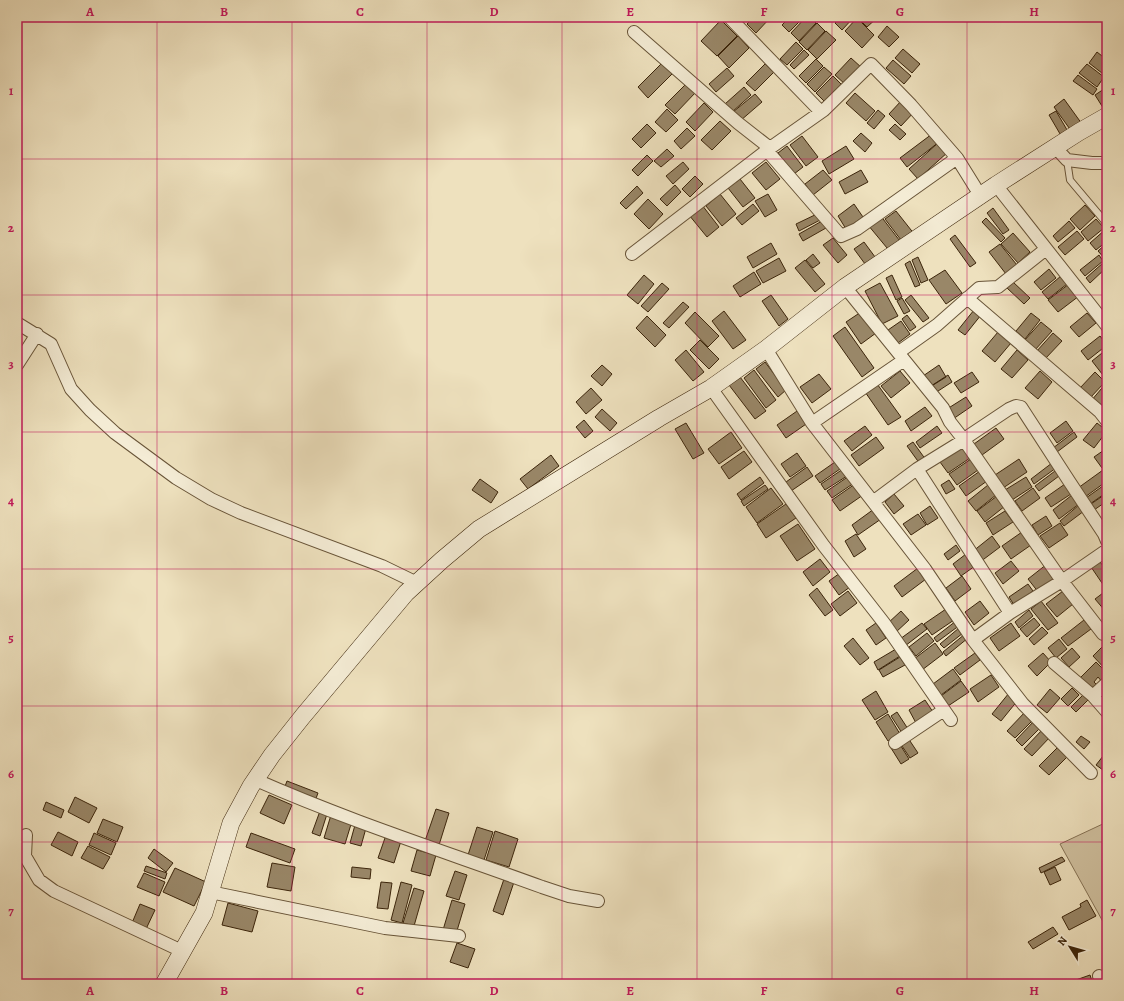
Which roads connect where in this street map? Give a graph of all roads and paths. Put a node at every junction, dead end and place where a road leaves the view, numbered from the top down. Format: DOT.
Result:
graph roads {
  1 [pos="729,17"];
  2 [pos="634,32"];
  3 [pos="821,112"];
  4 [pos="1107,116"];
  5 [pos="1056,147"];
  6 [pos="770,148"];
  7 [pos="957,158"];
  8 [pos="1066,160"];
  9 [pos="1107,163"];
  10 [pos="996,185"];
  11 [pos="980,195"];
  12 [pos="1107,224"];
  13 [pos="1046,249"];
  14 [pos="632,254"];
  15 [pos="845,287"];
  16 [pos="967,298"];
  17 [pos="17,323"];
  18 [pos="1107,326"];
  19 [pos="37,334"];
  20 [pos="766,349"];
  21 [pos="902,356"];
  22 [pos="17,365"];
  23 [pos="711,388"];
  24 [pos="1107,420"];
  25 [pos="812,423"];
  26 [pos="964,440"];
  27 [pos="917,469"];
  28 [pos="874,501"];
  29 [pos="1106,535"];
  30 [pos="1107,550"];
  31 [pos="1062,581"];
  32 [pos="417,583"];
  33 [pos="1010,613"];
  34 [pos="1103,634"];
  35 [pos="973,640"];
  36 [pos="1054,663"];
  37 [pos="1107,683"];
  38 [pos="1093,696"];
  39 [pos="944,710"];
  40 [pos="1107,712"];
  41 [pos="951,720"];
  42 [pos="895,743"];
  43 [pos="1092,772"];
  44 [pos="256,780"];
  45 [pos="26,834"];
  46 [pos="210,892"];
  47 [pos="598,901"];
  48 [pos="459,936"];
  49 [pos="182,951"];
  50 [pos="164,984"];
  1 -- 3 [label="street"];
  2 -- 6 [label="street"];
  3 -- 6 [label="street"];
  3 -- 7 [label="street"];
  4 -- 5 [label="main road"];
  5 -- 8 [label="street"];
  5 -- 10 [label="main road"];
  6 -- 7 [label="street"];
  6 -- 14 [label="street"];
  7 -- 11 [label="street"];
  8 -- 9 [label="street"];
  8 -- 12 [label="lane"];
  10 -- 11 [label="main road"];
  10 -- 13 [label="street"];
  11 -- 15 [label="main road"];
  13 -- 16 [label="street"];
  13 -- 18 [label="street"];
  15 -- 20 [label="main road"];
  15 -- 21 [label="street"];
  16 -- 21 [label="street"];
  16 -- 24 [label="street"];
  17 -- 19 [label="street"];
  19 -- 22 [label="street"];
  19 -- 32 [label="street"];
  20 -- 23 [label="main road"];
  20 -- 25 [label="street"];
  21 -- 25 [label="street"];
  21 -- 26 [label="street"];
  23 -- 32 [label="main road"];
  23 -- 39 [label="street"];
  25 -- 28 [label="street"];
  26 -- 27 [label="street"];
  26 -- 29 [label="street"];
  26 -- 31 [label="street"];
  27 -- 28 [label="street"];
  27 -- 33 [label="street"];
  28 -- 35 [label="street"];
  30 -- 31 [label="street"];
  31 -- 33 [label="street"];
  31 -- 34 [label="street"];
  32 -- 44 [label="main road"];
  33 -- 35 [label="street"];
  35 -- 43 [label="street"];
  36 -- 38 [label="street"];
  37 -- 38 [label="street"];
  38 -- 40 [label="street"];
  39 -- 41 [label="street"];
  39 -- 42 [label="street"];
  44 -- 46 [label="main road"];
  44 -- 47 [label="street"];
  45 -- 49 [label="street"];
  46 -- 48 [label="street"];
  46 -- 49 [label="main road"];
  49 -- 50 [label="main road"];
}
